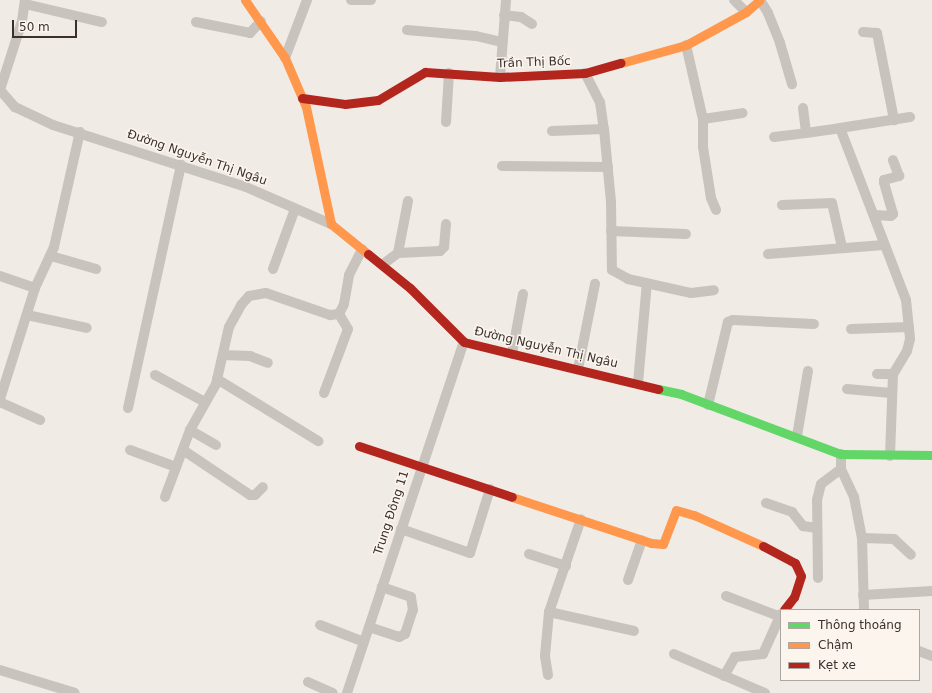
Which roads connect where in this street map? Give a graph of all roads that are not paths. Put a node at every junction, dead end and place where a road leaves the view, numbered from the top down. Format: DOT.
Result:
graph roads {
  1 [pos="246,0"];
  2 [pos="307,0"];
  3 [pos="351,0"];
  4 [pos="371,0"];
  5 [pos="506,0"];
  6 [pos="734,0"];
  7 [pos="760,0"];
  8 [pos="25,2"];
  9 [pos="746,12"];
  10 [pos="504,15"];
  11 [pos="261,21"];
  12 [pos="102,22"];
  13 [pos="196,22"];
  14 [pos="532,24"];
  15 [pos="407,30"];
  16 [pos="863,32"];
  17 [pos="502,42"];
  18 [pos="686,45"];
  19 [pos="285,58"];
  20 [pos="449,73"];
  21 [pos="585,73"];
  22 [pos="500,77"];
  23 [pos="792,84"];
  24 [pos="0,90"];
  25 [pos="302,98"];
  26 [pos="803,108"];
  27 [pos="743,113"];
  28 [pos="910,117"];
  29 [pos="703,120"];
  30 [pos="894,120"];
  31 [pos="446,122"];
  32 [pos="840,128"];
  33 [pos="604,129"];
  34 [pos="552,131"];
  35 [pos="80,132"];
  36 [pos="806,133"];
  37 [pos="774,137"];
  38 [pos="893,160"];
  39 [pos="181,165"];
  40 [pos="502,166"];
  41 [pos="608,167"];
  42 [pos="408,201"];
  43 [pos="782,205"];
  44 [pos="295,210"];
  45 [pos="716,210"];
  46 [pos="874,215"];
  47 [pos="331,224"];
  48 [pos="446,224"];
  49 [pos="611,231"];
  50 [pos="686,234"];
  51 [pos="884,245"];
  52 [pos="842,247"];
  53 [pos="362,249"];
  54 [pos="398,253"];
  55 [pos="768,254"];
  56 [pos="51,256"];
  57 [pos="382,265"];
  58 [pos="96,269"];
  59 [pos="273,269"];
  60 [pos="0,276"];
  61 [pos="647,283"];
  62 [pos="595,284"];
  63 [pos="35,288"];
  64 [pos="714,290"];
  65 [pos="523,294"];
  66 [pos="339,314"];
  67 [pos="27,315"];
  68 [pos="814,324"];
  69 [pos="910,327"];
  70 [pos="87,328"];
  71 [pos="851,329"];
  72 [pos="464,342"];
  73 [pos="512,354"];
  74 [pos="223,355"];
  75 [pos="268,364"];
  76 [pos="578,369"];
  77 [pos="808,371"];
  78 [pos="877,374"];
  79 [pos="893,374"];
  80 [pos="155,375"];
  81 [pos="217,379"];
  82 [pos="638,383"];
  83 [pos="847,389"];
  84 [pos="324,392"];
  85 [pos="891,393"];
  86 [pos="0,399"];
  87 [pos="0,402"];
  88 [pos="205,402"];
  89 [pos="708,405"];
  90 [pos="128,408"];
  91 [pos="40,420"];
  92 [pos="190,430"];
  93 [pos="797,436"];
  94 [pos="318,441"];
  95 [pos="216,445"];
  96 [pos="359,446"];
  97 [pos="130,450"];
  98 [pos="183,450"];
  99 [pos="841,454"];
  100 [pos="932,455"];
  101 [pos="890,456"];
  102 [pos="422,466"];
  103 [pos="176,467"];
  104 [pos="841,469"];
  105 [pos="263,487"];
  106 [pos="490,489"];
  107 [pos="165,497"];
  108 [pos="766,503"];
  109 [pos="581,519"];
  110 [pos="817,528"];
  111 [pos="401,529"];
  112 [pos="862,538"];
  113 [pos="642,540"];
  114 [pos="529,554"];
  115 [pos="911,555"];
  116 [pos="566,566"];
  117 [pos="818,578"];
  118 [pos="628,580"];
  119 [pos="382,587"];
  120 [pos="932,591"];
  121 [pos="726,596"];
  122 [pos="863,596"];
  123 [pos="785,609"];
  124 [pos="864,609"];
  125 [pos="549,612"];
  126 [pos="780,614"];
  127 [pos="780,616"];
  128 [pos="320,625"];
  129 [pos="369,627"];
  130 [pos="634,631"];
  131 [pos="364,642"];
  132 [pos="920,651"];
  133 [pos="674,654"];
  134 [pos="932,656"];
  135 [pos="0,670"];
  136 [pos="548,676"];
  137 [pos="724,676"];
  138 [pos="308,682"];
  139 [pos="75,693"];
  140 [pos="333,693"];
  141 [pos="347,693"];
  142 [pos="765,693"];
  1 -- 11 [label="street"];
  2 -- 19 [label="street"];
  3 -- 4 [label="street"];
  5 -- 10 [label="street"];
  6 -- 9 [label="street"];
  7 -- 9 [label="street, Trần Thị Bốc"];
  7 -- 23 [label="street"];
  8 -- 12 [label="street"];
  8 -- 24 [label="street"];
  9 -- 18 [label="street, Trần Thị Bốc"];
  10 -- 14 [label="street"];
  10 -- 17 [label="street"];
  11 -- 13 [label="street"];
  11 -- 19 [label="street"];
  15 -- 17 [label="street"];
  16 -- 30 [label="street"];
  17 -- 22 [label="street"];
  18 -- 21 [label="street, Trần Thị Bốc"];
  18 -- 29 [label="street"];
  19 -- 25 [label="street"];
  20 -- 22 [label="street, Trần Thị Bốc"];
  20 -- 25 [label="street, Trần Thị Bốc"];
  20 -- 31 [label="street"];
  21 -- 22 [label="street, Trần Thị Bốc"];
  21 -- 33 [label="street"];
  24 -- 35 [label="street, Đường Nguyễn Thị Ngâu"];
  25 -- 47 [label="street"];
  26 -- 36 [label="street"];
  27 -- 29 [label="street"];
  28 -- 30 [label="street"];
  29 -- 45 [label="street"];
  30 -- 32 [label="street"];
  32 -- 36 [label="street"];
  32 -- 46 [label="street"];
  33 -- 34 [label="street"];
  33 -- 41 [label="street"];
  35 -- 39 [label="street, Đường Nguyễn Thị Ngâu"];
  35 -- 56 [label="street"];
  36 -- 37 [label="street"];
  38 -- 46 [label="street"];
  39 -- 44 [label="street, Đường Nguyễn Thị Ngâu"];
  39 -- 90 [label="street"];
  40 -- 41 [label="street"];
  41 -- 49 [label="street"];
  42 -- 54 [label="street"];
  43 -- 52 [label="street"];
  44 -- 47 [label="street, Đường Nguyễn Thị Ngâu"];
  44 -- 59 [label="street"];
  46 -- 51 [label="street"];
  47 -- 53 [label="street, Đường Nguyễn Thị Ngâu"];
  48 -- 54 [label="street"];
  49 -- 50 [label="street"];
  49 -- 61 [label="street"];
  51 -- 52 [label="street"];
  51 -- 69 [label="street"];
  52 -- 55 [label="street"];
  53 -- 57 [label="street, Đường Nguyễn Thị Ngâu"];
  53 -- 66 [label="street"];
  54 -- 57 [label="street"];
  56 -- 58 [label="street"];
  56 -- 63 [label="street"];
  57 -- 72 [label="street, Đường Nguyễn Thị Ngâu"];
  60 -- 63 [label="street"];
  61 -- 64 [label="street"];
  61 -- 82 [label="street"];
  62 -- 76 [label="street"];
  63 -- 67 [label="street"];
  65 -- 73 [label="street"];
  66 -- 74 [label="street"];
  66 -- 84 [label="street"];
  67 -- 70 [label="street"];
  67 -- 86 [label="street"];
  68 -- 89 [label="street"];
  69 -- 71 [label="street"];
  69 -- 79 [label="street"];
  72 -- 73 [label="street, Đường Nguyễn Thị Ngâu"];
  72 -- 102 [label="street, Trung Đông 11"];
  73 -- 76 [label="street, Đường Nguyễn Thị Ngâu"];
  74 -- 75 [label="street"];
  74 -- 81 [label="street"];
  76 -- 82 [label="street, Đường Nguyễn Thị Ngâu"];
  77 -- 93 [label="street"];
  78 -- 79 [label="street"];
  79 -- 85 [label="street"];
  80 -- 88 [label="street"];
  81 -- 88 [label="street"];
  81 -- 94 [label="street"];
  82 -- 89 [label="street, Đường Nguyễn Thị Ngâu"];
  83 -- 85 [label="street"];
  85 -- 101 [label="street"];
  87 -- 91 [label="street"];
  88 -- 92 [label="street"];
  89 -- 93 [label="street, Đường Nguyễn Thị Ngâu"];
  92 -- 95 [label="street"];
  92 -- 98 [label="street"];
  93 -- 99 [label="street, Đường Nguyễn Thị Ngâu"];
  96 -- 102 [label="street"];
  97 -- 103 [label="street"];
  98 -- 103 [label="street"];
  98 -- 105 [label="street"];
  99 -- 101 [label="street, Đường Nguyễn Thị Ngâu"];
  99 -- 104 [label="street"];
  100 -- 101 [label="street, Đường Nguyễn Thị Ngâu"];
  102 -- 106 [label="street"];
  102 -- 111 [label="street, Trung Đông 11"];
  103 -- 107 [label="street"];
  104 -- 110 [label="street"];
  104 -- 112 [label="street"];
  106 -- 109 [label="street"];
  106 -- 111 [label="street"];
  108 -- 110 [label="street"];
  109 -- 113 [label="street"];
  109 -- 116 [label="street"];
  110 -- 117 [label="street"];
  111 -- 119 [label="street, Trung Đông 11"];
  112 -- 115 [label="street"];
  112 -- 122 [label="street"];
  113 -- 118 [label="street"];
  113 -- 123 [label="street"];
  114 -- 116 [label="street"];
  116 -- 125 [label="street"];
  119 -- 129 [label="street, Trung Đông 11"];
  119 -- 129 [label="street"];
  120 -- 122 [label="street"];
  121 -- 126 [label="street"];
  122 -- 124 [label="street"];
  125 -- 130 [label="street"];
  125 -- 136 [label="street"];
  127 -- 137 [label="street"];
  128 -- 131 [label="street"];
  129 -- 131 [label="street, Trung Đông 11"];
  131 -- 141 [label="street, Trung Đông 11"];
  132 -- 134 [label="street"];
  133 -- 137 [label="street"];
  135 -- 139 [label="street"];
  137 -- 142 [label="street"];
  138 -- 140 [label="street"];
}
